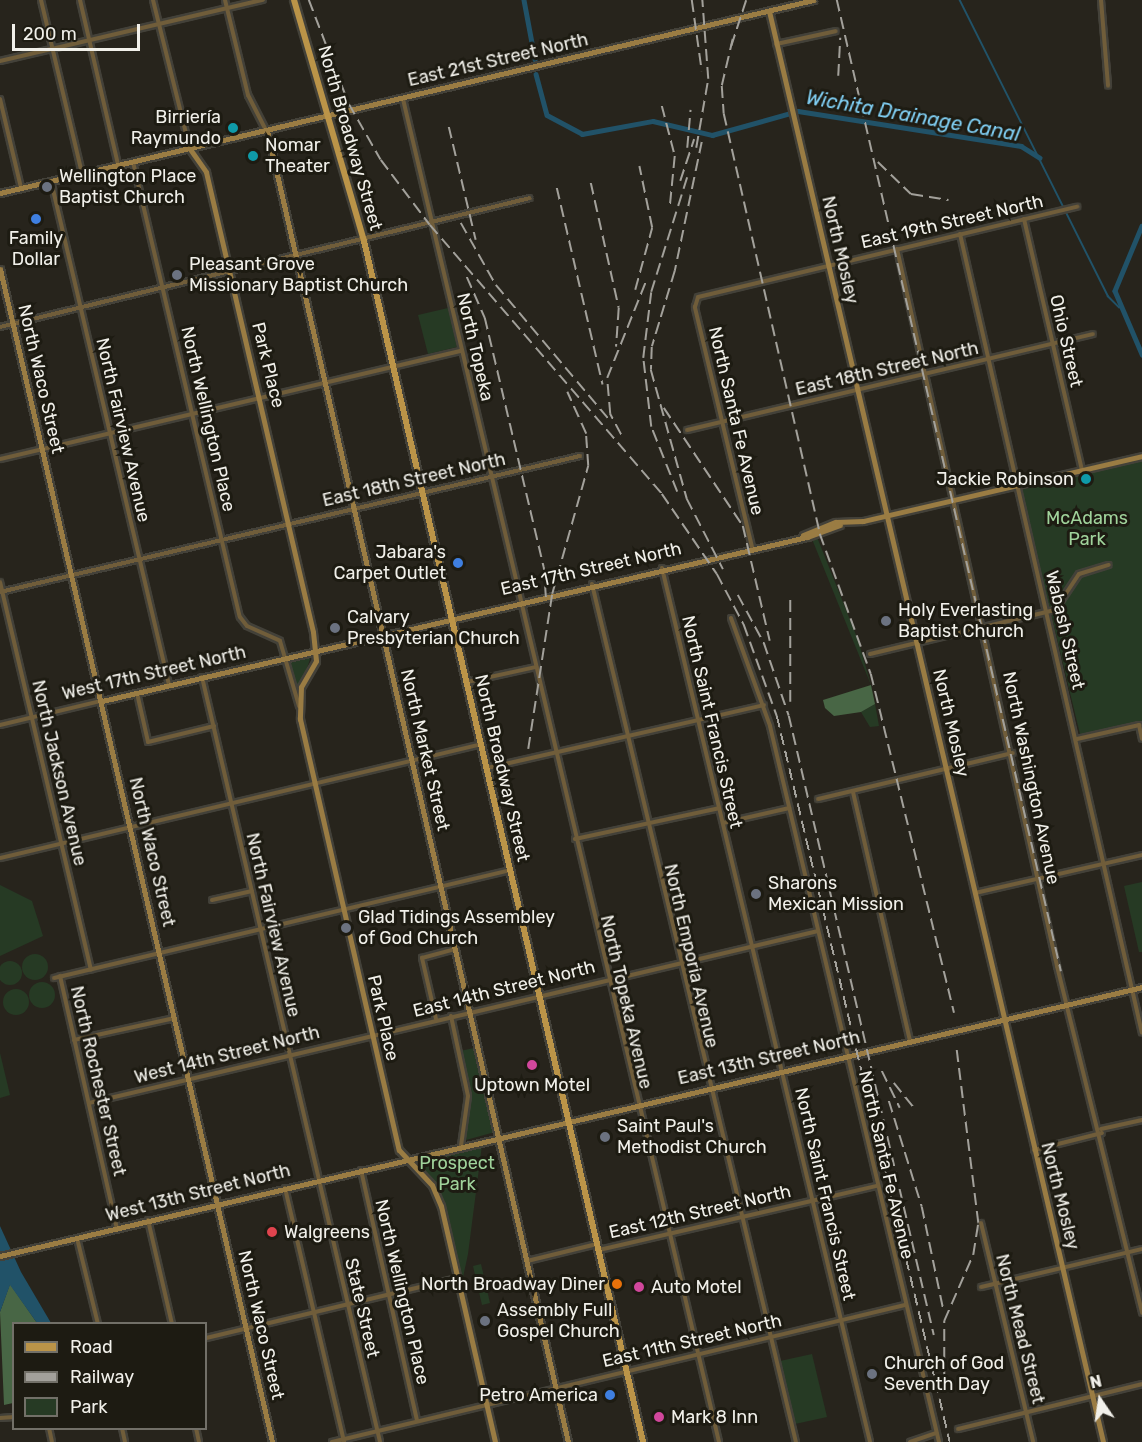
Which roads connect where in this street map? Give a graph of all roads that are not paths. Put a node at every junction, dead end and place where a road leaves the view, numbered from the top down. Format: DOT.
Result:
graph roads {
  1 [pos="41,0"];
  2 [pos="80,0"];
  3 [pos="153,0"];
  4 [pos="225,0"];
  5 [pos="263,0"];
  6 [pos="294,0"];
  7 [pos="813,0"];
  8 [pos="1101,0"];
  9 [pos="227,9"];
  10 [pos="769,11"];
  11 [pos="158,25"];
  12 [pos="836,30"];
  13 [pos="89,40"];
  14 [pos="777,44"];
  15 [pos="53,48"];
  16 [pos="0,61"];
  17 [pos="1108,86"];
  18 [pos="0,99"];
  19 [pos="403,99"];
  20 [pos="330,115"];
  21 [pos="267,131"];
  22 [pos="190,149"];
  23 [pos="133,162"];
  24 [pos="118,165"];
  25 [pos="82,174"];
  26 [pos="51,181"];
  27 [pos="21,188"];
  28 [pos="0,193"];
  29 [pos="530,198"];
  30 [pos="1077,207"];
  31 [pos="1024,219"];
  32 [pos="432,224"];
  33 [pos="960,234"];
  34 [pos="364,241"];
  35 [pos="897,249"];
  36 [pos="297,257"];
  37 [pos="828,265"];
  38 [pos="0,269"];
  39 [pos="230,272"];
  40 [pos="163,288"];
  41 [pos="695,301"];
  42 [pos="81,308"];
  43 [pos="13,324"];
  44 [pos="0,327"];
  45 [pos="1093,334"];
  46 [pos="1053,345"];
  47 [pos="462,351"];
  48 [pos="989,359"];
  49 [pos="394,366"];
  50 [pos="927,374"];
  51 [pos="327,382"];
  52 [pos="856,390"];
  53 [pos="261,397"];
  54 [pos="192,413"];
  55 [pos="723,422"];
  56 [pos="687,430"];
  57 [pos="110,433"];
  58 [pos="42,449"];
  59 [pos="580,456"];
  60 [pos="1142,456"];
  61 [pos="0,459"];
  62 [pos="1082,470"];
  63 [pos="491,476"];
  64 [pos="1018,485"];
  65 [pos="423,492"];
  66 [pos="955,500"];
  67 [pos="357,508"];
  68 [pos="887,515"];
  69 [pos="290,523"];
  70 [pos="222,539"];
  71 [pos="752,547"];
  72 [pos="139,559"];
  73 [pos="1108,565"];
  74 [pos="662,568"];
  75 [pos="72,575"];
  76 [pos="0,582"];
  77 [pos="592,584"];
  78 [pos="1,592"];
  79 [pos="521,601"];
  80 [pos="1047,612"];
  81 [pos="453,618"];
  82 [pos="731,618"];
  83 [pos="986,627"];
  84 [pos="385,634"];
  85 [pos="918,643"];
  86 [pos="315,650"];
  87 [pos="870,654"];
  88 [pos="285,657"];
  89 [pos="536,667"];
  90 [pos="202,677"];
  91 [pos="467,682"];
  92 [pos="169,685"];
  93 [pos="137,693"];
  94 [pos="102,701"];
  95 [pos="764,705"];
  96 [pos="299,706"];
  97 [pos="32,718"];
  98 [pos="696,721"];
  99 [pos="0,725"];
  100 [pos="214,726"];
  101 [pos="628,737"];
  102 [pos="1077,739"];
  103 [pos="1142,739"];
  104 [pos="482,744"];
  105 [pos="555,752"];
  106 [pos="1013,753"];
  107 [pos="412,760"];
  108 [pos="487,768"];
  109 [pos="946,769"];
  110 [pos="315,783"];
  111 [pos="853,792"];
  112 [pos="818,799"];
  113 [pos="231,803"];
  114 [pos="719,808"];
  115 [pos="790,808"];
  116 [pos="646,823"];
  117 [pos="723,823"];
  118 [pos="131,827"];
  119 [pos="575,839"];
  120 [pos="62,843"];
  121 [pos="1142,855"];
  122 [pos="0,858"];
  123 [pos="1105,863"];
  124 [pos="510,870"];
  125 [pos="1038,879"];
  126 [pos="441,885"];
  127 [pos="252,891"];
  128 [pos="975,893"];
  129 [pos="212,900"];
  130 [pos="343,909"];
  131 [pos="260,928"];
  132 [pos="818,931"];
  133 [pos="751,947"];
  134 [pos="456,950"];
  135 [pos="160,953"];
  136 [pos="678,962"];
  137 [pos="91,969"];
  138 [pos="608,978"];
  139 [pos="1142,987"];
  140 [pos="1132,989"];
  141 [pos="538,993"];
  142 [pos="1066,1004"];
  143 [pos="470,1011"];
  144 [pos="451,1016"];
  145 [pos="175,1018"];
  146 [pos="436,1019"];
  147 [pos="1003,1019"];
  148 [pos="1142,1033"];
  149 [pos="372,1035"];
  150 [pos="74,1040"];
  151 [pos="910,1041"];
  152 [pos="290,1054"];
  153 [pos="847,1056"];
  154 [pos="780,1071"];
  155 [pos="189,1078"];
  156 [pos="709,1087"];
  157 [pos="89,1103"];
  158 [pos="636,1104"];
  159 [pos="568,1120"];
  160 [pos="1142,1120"];
  161 [pos="1102,1131"];
  162 [pos="498,1137"];
  163 [pos="461,1146"];
  164 [pos="1033,1150"];
  165 [pos="404,1160"];
  166 [pos="361,1169"];
  167 [pos="319,1179"];
  168 [pos="877,1186"];
  169 [pos="285,1187"];
  170 [pos="812,1201"];
  171 [pos="218,1204"];
  172 [pos="740,1217"];
  173 [pos="148,1220"];
  174 [pos="981,1223"];
  175 [pos="117,1228"];
  176 [pos="668,1233"];
  177 [pos="77,1238"];
  178 [pos="598,1247"];
  179 [pos="1142,1250"];
  180 [pos="1127,1253"];
  181 [pos="0,1256"];
  182 [pos="527,1261"];
  183 [pos="1062,1269"];
  184 [pos="458,1278"];
  185 [pos="995,1284"];
  186 [pos="981,1287"];
  187 [pos="389,1294"];
  188 [pos="346,1304"];
  189 [pos="905,1305"];
  190 [pos="314,1312"];
  191 [pos="1142,1313"];
  192 [pos="842,1320"];
  193 [pos="98,1322"];
  194 [pos="172,1322"];
  195 [pos="246,1328"];
  196 [pos="769,1336"];
  197 [pos="207,1338"];
  198 [pos="699,1352"];
  199 [pos="626,1370"];
  200 [pos="1142,1384"];
  201 [pos="556,1387"];
  202 [pos="1092,1396"];
  203 [pos="486,1404"];
  204 [pos="1026,1413"];
  205 [pos="417,1421"];
  206 [pos="958,1429"];
  207 [pos="377,1431"];
  208 [pos="936,1433"];
  209 [pos="795,1440"];
  210 [pos="344,1441"];
  211 [pos="911,1441"];
  212 [pos="939,1441"];
  213 [pos="272,1442"];
  214 [pos="332,1442"];
  215 [pos="380,1442"];
  216 [pos="495,1442"];
  217 [pos="568,1442"];
  218 [pos="643,1442"];
  219 [pos="719,1442"];
  220 [pos="870,1442"];
  221 [pos="1033,1442"];
  222 [pos="1103,1442"];
  1 -- 15 [label="street"];
  2 -- 13 [label="street"];
  3 -- 11 [label="street, Park Place"];
  4 -- 9 [label="street, North Market Street"];
  5 -- 9 [label="street"];
  6 -- 20 [label="main road, North Broadway Street"];
  7 -- 10 [label="street, East 21st Street North"];
  8 -- 17 [label="street"];
  9 -- 11 [label="street"];
  9 -- 21 [label="street, North Market Street"];
  10 -- 14 [label="street, North Mosley"];
  10 -- 19 [label="street, East 21st Street North"];
  11 -- 13 [label="street"];
  11 -- 22 [label="street, Park Place"];
  12 -- 14 [label="street"];
  13 -- 15 [label="street"];
  13 -- 24 [label="street"];
  14 -- 37 [label="street, North Mosley"];
  15 -- 16 [label="street"];
  15 -- 25 [label="street"];
  18 -- 27 [label="street"];
  19 -- 20 [label="street, East 21st Street North"];
  19 -- 32 [label="street, North Topeka"];
  20 -- 21 [label="street, East 21st Street North"];
  20 -- 34 [label="main road, North Broadway Street"];
  21 -- 22 [label="street, East 21st Street North"];
  21 -- 36 [label="street, North Market Street"];
  22 -- 23 [label="street, East 21st Street North"];
  22 -- 39 [label="street, Park Place"];
  23 -- 24 [label="street, East 21st Street North"];
  23 -- 40 [label="street, North Wellington Place"];
  24 -- 25 [label="street, East 21st Street North"];
  25 -- 26 [label="street, East 21st Street North"];
  26 -- 27 [label="street, East 21st Street North"];
  26 -- 42 [label="street, North Fairview Avenue"];
  27 -- 28 [label="street, East 21st Street North"];
  29 -- 32 [label="street"];
  30 -- 31 [label="street, East 19th Street North"];
  31 -- 33 [label="street, East 19th Street North"];
  31 -- 46 [label="street, Ohio Street"];
  32 -- 34 [label="street"];
  32 -- 47 [label="street, North Topeka"];
  33 -- 35 [label="street, East 19th Street North"];
  33 -- 48 [label="street, Wabash Street"];
  34 -- 36 [label="street"];
  34 -- 49 [label="main road, North Broadway Street"];
  35 -- 37 [label="street, East 19th Street North"];
  35 -- 50 [label="street, North Washington Avenue"];
  36 -- 39 [label="street"];
  36 -- 51 [label="street, North Market Street"];
  37 -- 41 [label="street, East 19th Street North"];
  37 -- 52 [label="street, North Mosley"];
  38 -- 43 [label="street, North Waco Street"];
  39 -- 40 [label="street"];
  39 -- 53 [label="street, Park Place"];
  40 -- 42 [label="street"];
  40 -- 54 [label="street, North Wellington Place"];
  41 -- 55 [label="street, North Santa Fe Avenue"];
  42 -- 43 [label="street"];
  42 -- 57 [label="street, North Fairview Avenue"];
  43 -- 44 [label="street"];
  43 -- 58 [label="street, North Waco Street"];
  45 -- 46 [label="street, East 18th Street North"];
  46 -- 48 [label="street, East 18th Street North"];
  46 -- 62 [label="street, Ohio Street"];
  47 -- 49 [label="street"];
  47 -- 63 [label="street, North Topeka"];
  48 -- 50 [label="street, East 18th Street North"];
  48 -- 64 [label="street, Wabash Street"];
  49 -- 51 [label="street"];
  49 -- 65 [label="main road, North Broadway Street"];
  50 -- 52 [label="street, East 18th Street North"];
  50 -- 66 [label="street, North Washington Avenue"];
  51 -- 53 [label="street"];
  51 -- 67 [label="street, North Market Street"];
  52 -- 55 [label="street, East 18th Street North"];
  52 -- 68 [label="street, North Mosley"];
  53 -- 54 [label="street"];
  53 -- 69 [label="street, Park Place"];
  54 -- 57 [label="street"];
  54 -- 70 [label="street, North Wellington Place"];
  55 -- 56 [label="street, East 18th Street North"];
  55 -- 71 [label="street, North Santa Fe Avenue"];
  57 -- 58 [label="street"];
  57 -- 72 [label="street, North Fairview Avenue"];
  58 -- 61 [label="street"];
  58 -- 75 [label="street, North Waco Street"];
  59 -- 63 [label="street, East 18th Street North"];
  60 -- 62 [label="street, East 17th Street North"];
  62 -- 64 [label="street, East 17th Street North"];
  63 -- 65 [label="street, East 18th Street North"];
  63 -- 79 [label="street, North Topeka"];
  64 -- 66 [label="street, East 17th Street North"];
  64 -- 80 [label="street, Wabash Street"];
  65 -- 67 [label="street, East 18th Street North"];
  65 -- 81 [label="main road, North Broadway Street"];
  66 -- 68 [label="street, East 17th Street North"];
  66 -- 83 [label="street, North Washington Avenue"];
  67 -- 69 [label="street, East 18th Street North"];
  67 -- 84 [label="street, North Market Street"];
  68 -- 71 [label="street, East 17th Street North"];
  68 -- 85 [label="street, North Mosley"];
  69 -- 70 [label="street, East 18th Street North"];
  69 -- 86 [label="street, Park Place"];
  70 -- 72 [label="street, East 18th Street North"];
  70 -- 88 [label="street, North Wellington Place"];
  71 -- 74 [label="street, East 17th Street North"];
  72 -- 75 [label="street, East 18th Street North"];
  72 -- 92 [label="street, North Fairview Avenue"];
  73 -- 80 [label="street"];
  74 -- 77 [label="street, East 17th Street North"];
  74 -- 98 [label="street, North Saint Francis Street"];
  75 -- 78 [label="street, East 18th Street North"];
  75 -- 94 [label="street, North Waco Street"];
  76 -- 78 [label="street, North Jackson Avenue"];
  77 -- 79 [label="street, East 17th Street North"];
  77 -- 101 [label="street, North Emporia Avenue"];
  78 -- 97 [label="street, North Jackson Avenue"];
  79 -- 81 [label="street, East 17th Street North"];
  79 -- 89 [label="street, North Topeka Avenue"];
  80 -- 83 [label="street"];
  80 -- 102 [label="street, Wabash Street"];
  81 -- 84 [label="street, East 17th Street North"];
  81 -- 91 [label="main road, North Broadway Street"];
  82 -- 95 [label="street, North Santa Fe Avenue"];
  83 -- 85 [label="street"];
  83 -- 106 [label="street, North Washington Avenue"];
  84 -- 86 [label="street, East 17th Street North"];
  84 -- 107 [label="street, North Market Street"];
  85 -- 87 [label="street"];
  85 -- 109 [label="street, North Mosley"];
  86 -- 88 [label="street, West 17th Street North"];
  86 -- 96 [label="street, Park Place"];
  88 -- 90 [label="street, West 17th Street North"];
  88 -- 96 [label="street, Park Place"];
  89 -- 91 [label="street"];
  89 -- 105 [label="street, North Topeka Avenue"];
  90 -- 92 [label="street, West 17th Street North"];
  90 -- 100 [label="street, North Fairview Avenue"];
  91 -- 104 [label="main road, North Broadway Street"];
  92 -- 93 [label="street, West 17th Street North"];
  93 -- 94 [label="street, West 17th Street North"];
  93 -- 100 [label="street"];
  94 -- 97 [label="street, West 17th Street North"];
  94 -- 118 [label="street, North Waco Street"];
  95 -- 98 [label="street"];
  95 -- 115 [label="street, North Santa Fe Avenue"];
  96 -- 110 [label="street, Park Place"];
  97 -- 99 [label="street, West 17th Street North"];
  97 -- 120 [label="street, North Jackson Avenue"];
  98 -- 101 [label="street"];
  98 -- 114 [label="street, North Saint Francis Street"];
  100 -- 113 [label="street, North Fairview Avenue"];
  101 -- 105 [label="street"];
  101 -- 116 [label="street, North Emporia Avenue"];
  102 -- 103 [label="street"];
  102 -- 123 [label="street, Wabash Street"];
  104 -- 107 [label="street"];
  104 -- 108 [label="main road, North Broadway Street"];
  105 -- 108 [label="street"];
  105 -- 119 [label="street, North Topeka Avenue"];
  106 -- 109 [label="street"];
  106 -- 125 [label="street, North Washington Avenue"];
  107 -- 110 [label="street"];
  107 -- 126 [label="street, North Market Street"];
  108 -- 124 [label="main road, North Broadway Street"];
  109 -- 111 [label="street"];
  109 -- 128 [label="street, North Mosley"];
  110 -- 113 [label="street"];
  110 -- 130 [label="street, Park Place"];
  111 -- 112 [label="street"];
  111 -- 151 [label="street"];
  113 -- 118 [label="street"];
  113 -- 127 [label="street, North Fairview Avenue"];
  114 -- 116 [label="street"];
  114 -- 117 [label="street, North Saint Francis Street"];
  115 -- 117 [label="street"];
  115 -- 132 [label="street, North Santa Fe Avenue"];
  116 -- 119 [label="street"];
  116 -- 136 [label="street, North Emporia Avenue"];
  117 -- 133 [label="street, North Saint Francis Street"];
  118 -- 120 [label="street"];
  118 -- 135 [label="street, North Waco Street"];
  119 -- 138 [label="street, North Topeka Avenue"];
  120 -- 122 [label="street"];
  120 -- 137 [label="street, North Jackson Avenue"];
  121 -- 123 [label="street"];
  123 -- 125 [label="street"];
  123 -- 140 [label="street, Wabash Street"];
  124 -- 126 [label="street"];
  124 -- 141 [label="main road, North Broadway Street"];
  125 -- 128 [label="street"];
  125 -- 142 [label="street, North Washington Avenue"];
  126 -- 130 [label="street"];
  126 -- 134 [label="street, North Market Street"];
  127 -- 129 [label="street"];
  127 -- 131 [label="street, North Fairview Avenue"];
  128 -- 147 [label="street, North Mosley"];
  130 -- 131 [label="street"];
  130 -- 149 [label="street, Park Place"];
  131 -- 135 [label="street"];
  131 -- 152 [label="street, North Fairview Avenue"];
  132 -- 133 [label="street, East 14th Street North"];
  132 -- 153 [label="street, North Santa Fe Avenue"];
  133 -- 136 [label="street, East 14th Street North"];
  133 -- 154 [label="street, North Saint Francis Street"];
  134 -- 143 [label="street, North Market Street"];
  134 -- 146 [label="street"];
  135 -- 137 [label="street"];
  135 -- 145 [label="street, North Waco Street"];
  136 -- 138 [label="street, East 14th Street North"];
  136 -- 156 [label="street, North Emporia Avenue"];
  137 -- 150 [label="street, North Rochester Street"];
  138 -- 141 [label="street, East 14th Street North"];
  138 -- 158 [label="street, North Topeka Avenue"];
  139 -- 140 [label="street, East 13th Street North"];
  140 -- 142 [label="street, East 13th Street North"];
  140 -- 148 [label="street, Wabash Street"];
  141 -- 143 [label="street, East 14th Street North"];
  141 -- 159 [label="main road, North Broadway Street"];
  142 -- 147 [label="street, East 13th Street North"];
  142 -- 161 [label="street, North Washington Avenue"];
  143 -- 144 [label="street, East 14th Street North"];
  143 -- 162 [label="street, North Market Street"];
  144 -- 146 [label="street, East 14th Street North"];
  144 -- 163 [label="street"];
  145 -- 150 [label="street"];
  145 -- 155 [label="street, North Waco Street"];
  146 -- 149 [label="street, East 14th Street North"];
  147 -- 151 [label="street, East 13th Street North"];
  147 -- 164 [label="street, North Mosley"];
  149 -- 152 [label="street, West 14th Street North"];
  149 -- 165 [label="street, Park Place"];
  150 -- 157 [label="street, North Rochester Street"];
  151 -- 153 [label="street, East 13th Street North"];
  152 -- 155 [label="street, West 14th Street North"];
  152 -- 167 [label="street, North Fairview Avenue"];
  153 -- 154 [label="street, East 13th Street North"];
  153 -- 168 [label="street, North Santa Fe Avenue"];
  154 -- 156 [label="street, East 13th Street North"];
  154 -- 170 [label="street, North Saint Francis Street"];
  155 -- 157 [label="street, West 14th Street North"];
  155 -- 171 [label="street, North Waco Street"];
  156 -- 158 [label="street, East 13th Street North"];
  156 -- 172 [label="street, North Emporia Avenue"];
  157 -- 175 [label="street, North Rochester Street"];
  158 -- 159 [label="street, East 13th Street North"];
  158 -- 176 [label="street, North Topeka Avenue"];
  159 -- 162 [label="street, East 13th Street North"];
  159 -- 178 [label="main road, North Broadway Street"];
  160 -- 161 [label="street"];
  161 -- 164 [label="street"];
  161 -- 180 [label="street, North Washington Avenue"];
  162 -- 163 [label="street, East 13th Street North"];
  162 -- 182 [label="street, North Market Street"];
  163 -- 165 [label="street, East 13th Street North"];
  164 -- 183 [label="street, North Mosley"];
  165 -- 166 [label="street, West 13th Street North"];
  165 -- 184 [label="street"];
  166 -- 167 [label="street, West 13th Street North"];
  166 -- 187 [label="street, North Wellington Place"];
  167 -- 169 [label="street, West 13th Street North"];
  167 -- 188 [label="street, State Street"];
  168 -- 170 [label="street, East 12th Street North"];
  168 -- 189 [label="street, North Santa Fe Avenue"];
  169 -- 171 [label="street, West 13th Street North"];
  169 -- 190 [label="street"];
  170 -- 172 [label="street, East 12th Street North"];
  170 -- 192 [label="street, North Saint Francis Street"];
  171 -- 173 [label="street, West 13th Street North"];
  171 -- 195 [label="street, North Waco Street"];
  172 -- 176 [label="street, East 12th Street North"];
  172 -- 196 [label="street, North Emporia Avenue"];
  173 -- 175 [label="street, West 13th Street North"];
  173 -- 194 [label="street"];
  174 -- 185 [label="street, North Mead Street"];
  175 -- 177 [label="street, West 13th Street North"];
  176 -- 178 [label="street, East 12th Street North"];
  176 -- 198 [label="street, North Topeka Avenue"];
  177 -- 181 [label="street, West 13th Street North"];
  177 -- 193 [label="street"];
  178 -- 182 [label="street, East 12th Street North"];
  178 -- 199 [label="main road, North Broadway Street"];
  179 -- 180 [label="street"];
  180 -- 183 [label="street"];
  180 -- 191 [label="street, North Washington Avenue"];
  182 -- 201 [label="street, North Market Street"];
  183 -- 185 [label="street"];
  183 -- 202 [label="street, North Mosley"];
  184 -- 187 [label="street"];
  184 -- 203 [label="street"];
  185 -- 186 [label="street"];
  185 -- 204 [label="street, North Mead Street"];
  187 -- 188 [label="street"];
  187 -- 205 [label="street, North Wellington Place"];
  188 -- 190 [label="street"];
  188 -- 207 [label="street, State Street"];
  189 -- 192 [label="street, East 11th Street North"];
  189 -- 208 [label="street, North Santa Fe Avenue"];
  190 -- 195 [label="street"];
  190 -- 210 [label="street"];
  192 -- 196 [label="street, East 11th Street North"];
  192 -- 220 [label="street, North Saint Francis Street"];
  195 -- 197 [label="street"];
  195 -- 213 [label="street, North Waco Street"];
  196 -- 198 [label="street, East 11th Street North"];
  196 -- 209 [label="street, North Emporia Avenue"];
  198 -- 199 [label="street, East 11th Street North"];
  198 -- 219 [label="street, North Topeka Avenue"];
  199 -- 201 [label="street, East 11th Street North"];
  199 -- 218 [label="main road, North Broadway Street"];
  200 -- 202 [label="street"];
  201 -- 203 [label="street, East 11th Street North"];
  201 -- 217 [label="street, North Market Street"];
  202 -- 204 [label="street"];
  202 -- 222 [label="street, North Mosley"];
  203 -- 205 [label="street, East 11th Street North"];
  203 -- 216 [label="street"];
  204 -- 206 [label="street"];
  204 -- 221 [label="street, North Mead Street"];
  205 -- 207 [label="street, East 11th Street North"];
  207 -- 210 [label="street, East 11th Street North"];
  207 -- 215 [label="street, State Street"];
  208 -- 211 [label="street"];
  208 -- 212 [label="street, North Santa Fe Avenue"];
  210 -- 214 [label="street, East 11th Street North"];
}
